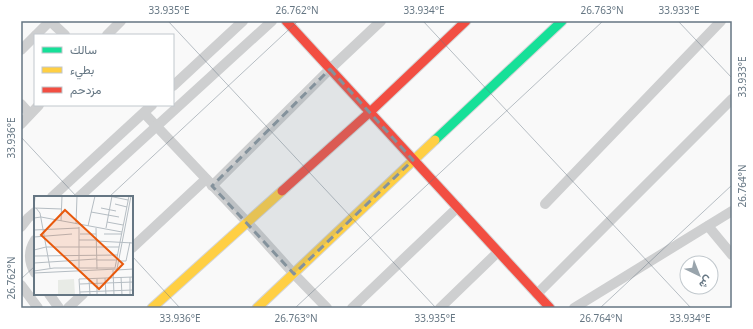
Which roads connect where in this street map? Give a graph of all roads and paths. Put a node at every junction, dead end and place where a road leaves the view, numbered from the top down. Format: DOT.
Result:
graph roads {
  1 [pos="50,21"];
  2 [pos="121,21"];
  3 [pos="242,21"];
  4 [pos="272,21"];
  5 [pos="286,21"];
  6 [pos="381,21"];
  7 [pos="466,21"];
  8 [pos="562,21"];
  9 [pos="721,21"];
  10 [pos="38,34"];
  11 [pos="64,34"];
  12 [pos="108,34"];
  13 [pos="34,38"];
  14 [pos="21,50"];
  15 [pos="330,69"];
  16 [pos="174,85"];
  17 [pos="732,99"];
  18 [pos="21,104"];
  19 [pos="38,106"];
  20 [pos="151,106"];
  21 [pos="370,112"];
  22 [pos="144,113"];
  23 [pos="30,114"];
  24 [pos="21,124"];
  25 [pos="156,126"];
  26 [pos="413,160"];
  27 [pos="209,183"];
  28 [pos="53,196"];
  29 [pos="80,196"];
  30 [pos="545,204"];
  31 [pos="458,208"];
  32 [pos="732,211"];
  33 [pos="28,213"];
  34 [pos="248,223"];
  35 [pos="708,226"];
  36 [pos="21,227"];
  37 [pos="34,242"];
  38 [pos="133,247"];
  39 [pos="498,252"];
  40 [pos="732,255"];
  41 [pos="34,270"];
  42 [pos="294,274"];
  43 [pos="21,285"];
  44 [pos="537,294"];
  45 [pos="50,295"];
  46 [pos="82,295"];
  47 [pos="585,306"];
  48 [pos="38,308"];
  49 [pos="59,308"];
  50 [pos="68,308"];
  51 [pos="152,308"];
  52 [pos="257,308"];
  53 [pos="327,308"];
  54 [pos="352,308"];
  55 [pos="440,308"];
  56 [pos="550,308"];
  57 [pos="574,308"];
  1 -- 10 [label="street"];
  1 -- 11 [label="street"];
  2 -- 12 [label="street"];
  3 -- 16 [label="street"];
  4 -- 25 [label="street"];
  5 -- 15 [label="street"];
  6 -- 15 [label="street"];
  7 -- 21 [label="street"];
  8 -- 26 [label="street"];
  9 -- 30 [label="street"];
  13 -- 14 [label="street"];
  15 -- 21 [label="street"];
  15 -- 27 [label="street"];
  17 -- 44 [label="street"];
  18 -- 23 [label="street"];
  19 -- 23 [label="street"];
  20 -- 22 [label="street"];
  21 -- 26 [label="street"];
  21 -- 34 [label="street"];
  22 -- 25 [label="street"];
  22 -- 28 [label="street"];
  23 -- 24 [label="street"];
  25 -- 27 [label="street"];
  25 -- 29 [label="street"];
  26 -- 31 [label="street"];
  26 -- 42 [label="street"];
  27 -- 34 [label="street"];
  27 -- 38 [label="street"];
  31 -- 39 [label="street"];
  31 -- 54 [label="street"];
  32 -- 35 [label="street"];
  33 -- 36 [label="street"];
  34 -- 42 [label="street"];
  34 -- 51 [label="street"];
  35 -- 40 [label="street"];
  35 -- 47 [label="street"];
  37 -- 41 [label="street"];
  39 -- 44 [label="street"];
  39 -- 55 [label="street"];
  42 -- 52 [label="street"];
  42 -- 53 [label="street"];
  43 -- 48 [label="street"];
  44 -- 56 [label="street"];
  45 -- 49 [label="street"];
  46 -- 50 [label="street"];
  47 -- 57 [label="street"];
}
